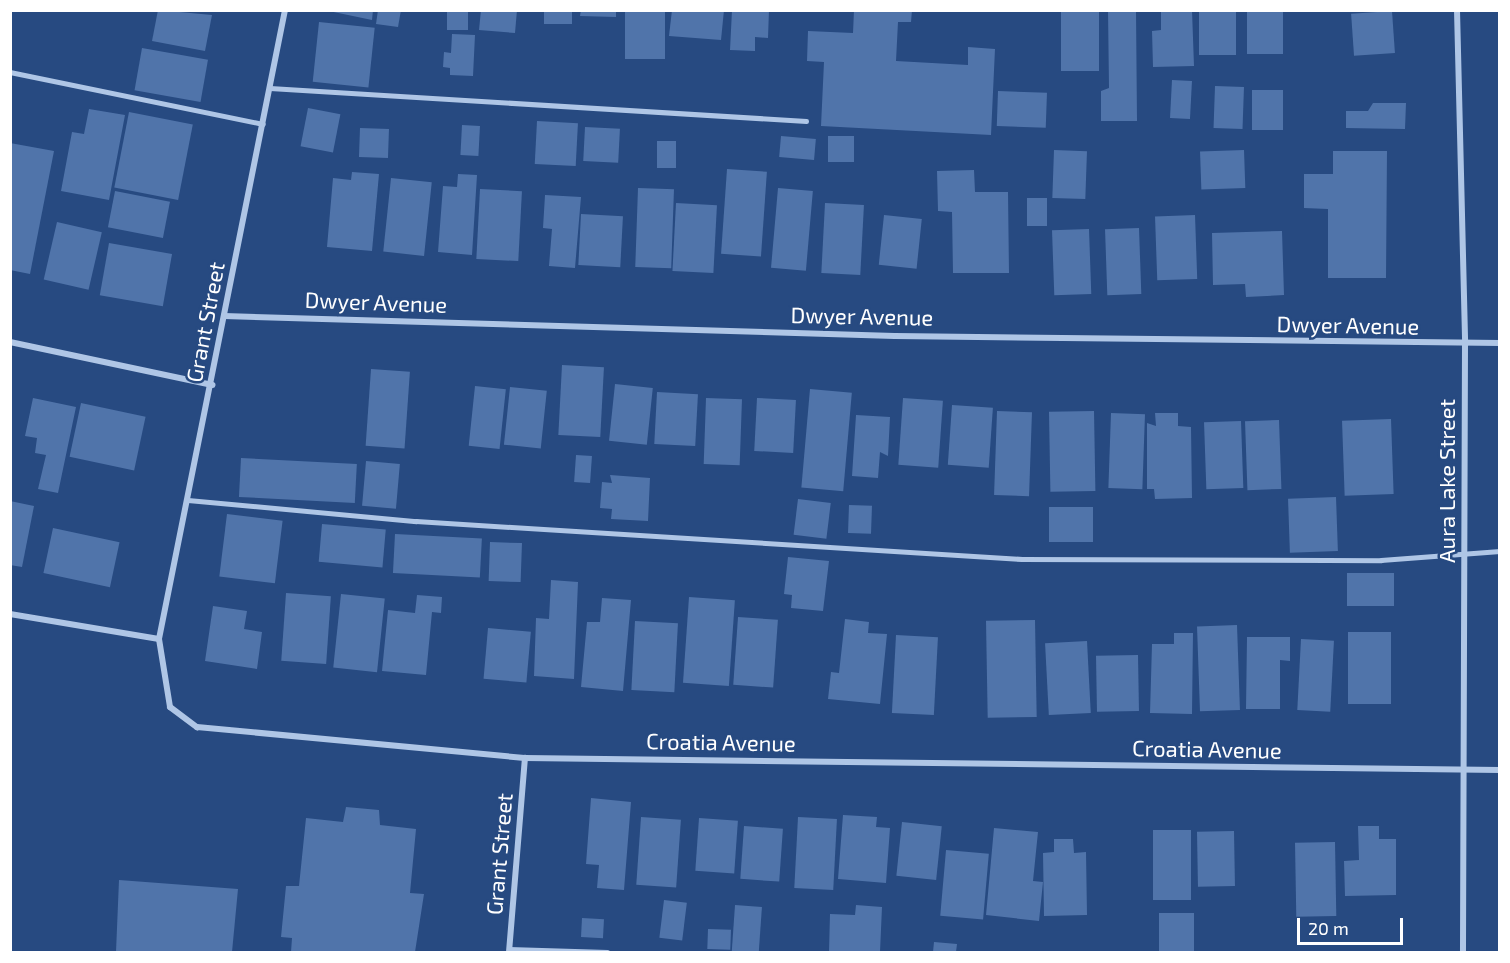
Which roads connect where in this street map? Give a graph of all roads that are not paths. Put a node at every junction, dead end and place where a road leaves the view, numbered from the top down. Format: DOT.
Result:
graph roads {
  1 [pos="285,10"];
  2 [pos="1457,10"];
  3 [pos="10,72"];
  4 [pos="270,88"];
  5 [pos="806,121"];
  6 [pos="263,124"];
  7 [pos="224,316"];
  8 [pos="10,342"];
  9 [pos="1500,343"];
  10 [pos="1465,345"];
  11 [pos="212,384"];
  12 [pos="188,500"];
  13 [pos="1465,551"];
  14 [pos="1500,551"];
  15 [pos="10,614"];
  16 [pos="159,639"];
  17 [pos="525,758"];
  18 [pos="1500,770"];
  19 [pos="1465,771"];
  20 [pos="509,951"];
  21 [pos="607,952"];
  22 [pos="1463,952"];
  1 -- 4 [label="street, Grant Street"];
  2 -- 10 [label="street, Aura Lake Street"];
  3 -- 6 [label="lane"];
  4 -- 5 [label="lane"];
  4 -- 6 [label="street, Grant Street"];
  6 -- 7 [label="street, Grant Street"];
  7 -- 10 [label="street, Dwyer Avenue"];
  7 -- 11 [label="street, Grant Street"];
  8 -- 11 [label="street"];
  9 -- 10 [label="street, Dwyer Avenue"];
  10 -- 13 [label="street, Aura Lake Street"];
  11 -- 12 [label="street, Grant Street"];
  12 -- 13 [label="lane"];
  12 -- 16 [label="street, Grant Street"];
  13 -- 14 [label="lane"];
  13 -- 19 [label="street, Aura Lake Street"];
  15 -- 16 [label="street"];
  16 -- 17 [label="street, Croatia Avenue"];
  17 -- 19 [label="street, Croatia Avenue"];
  17 -- 20 [label="street, Grant Street"];
  18 -- 19 [label="street, Croatia Avenue"];
  19 -- 22 [label="street, Aura Lake Street"];
  20 -- 21 [label="lane"];
}
